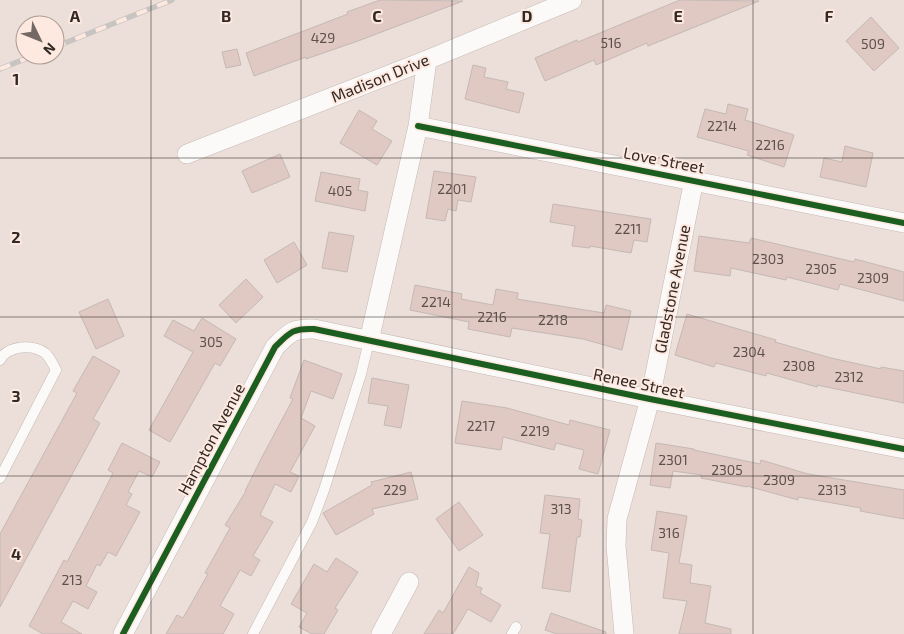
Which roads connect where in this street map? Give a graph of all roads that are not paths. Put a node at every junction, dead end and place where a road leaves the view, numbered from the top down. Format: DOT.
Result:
graph roads {
  1 [pos="572,0"];
  2 [pos="427,60"];
  3 [pos="418,126"];
  4 [pos="187,154"];
  5 [pos="694,180"];
  6 [pos="903,218"];
  7 [pos="369,341"];
  8 [pos="0,360"];
  9 [pos="650,399"];
  10 [pos="904,449"];
  11 [pos="0,478"];
  12 [pos="409,582"];
  13 [pos="123,634"];
  14 [pos="253,634"];
  15 [pos="381,634"];
  16 [pos="624,634"];
  1 -- 2 [label="street, Madison Drive"];
  2 -- 3 [label="street"];
  2 -- 4 [label="street, Madison Drive"];
  3 -- 5 [label="street, Love Street"];
  3 -- 7 [label="street"];
  5 -- 6 [label="street, Love Street"];
  5 -- 9 [label="street, Gladstone Avenue"];
  7 -- 9 [label="street, Renee Street"];
  7 -- 13 [label="street, Hampton Avenue"];
  7 -- 14 [label="lane"];
  8 -- 11 [label="lane"];
  9 -- 10 [label="street, Renee Street"];
  9 -- 16 [label="street, Gladstone Avenue"];
  12 -- 15 [label="street"];
}
